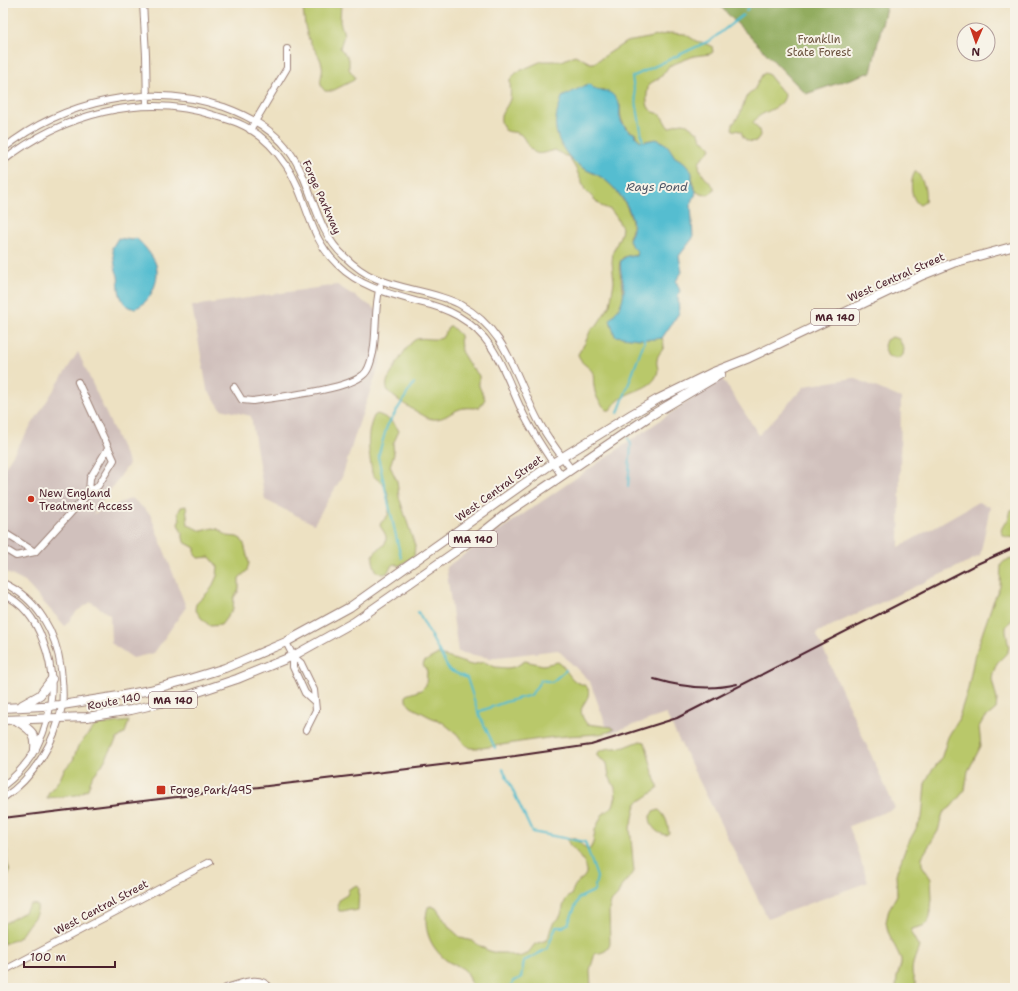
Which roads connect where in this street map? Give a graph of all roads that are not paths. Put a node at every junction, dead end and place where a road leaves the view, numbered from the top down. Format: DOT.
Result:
graph roads {
  1 [pos="143,3"];
  2 [pos="287,49"];
  3 [pos="146,96"];
  4 [pos="147,106"];
  5 [pos="256,122"];
  6 [pos="250,130"];
  7 [pos="3,149"];
  8 [pos="3,161"];
  9 [pos="1015,246"];
  10 [pos="381,281"];
  11 [pos="379,290"];
  12 [pos="746,359"];
  13 [pos="78,382"];
  14 [pos="234,387"];
  15 [pos="108,448"];
  16 [pos="563,457"];
  17 [pos="553,463"];
  18 [pos="571,470"];
  19 [pos="562,476"];
  20 [pos="89,492"];
  21 [pos="3,532"];
  22 [pos="3,548"];
  23 [pos="35,552"];
  24 [pos="3,583"];
  25 [pos="3,594"];
  26 [pos="286,642"];
  27 [pos="293,656"];
  28 [pos="52,679"];
  29 [pos="62,705"];
  30 [pos="51,706"];
  31 [pos="3,708"];
  32 [pos="15,708"];
  33 [pos="48,718"];
  34 [pos="58,718"];
  35 [pos="3,720"];
  36 [pos="16,720"];
  37 [pos="306,730"];
  38 [pos="35,749"];
  39 [pos="3,786"];
  40 [pos="3,798"];
  41 [pos="210,862"];
  42 [pos="3,971"];
  43 [pos="226,988"];
  44 [pos="270,988"];
  1 -- 3 [label="street"];
  2 -- 5 [label="street"];
  3 -- 4 [label="street"];
  3 -- 5 [label="street, Forge Parkway"];
  3 -- 7 [label="street, Forge Parkway"];
  4 -- 6 [label="street, Forge Parkway"];
  4 -- 8 [label="street, Forge Parkway"];
  5 -- 6 [label="street"];
  5 -- 10 [label="street, Forge Parkway"];
  6 -- 11 [label="street, Forge Parkway"];
  9 -- 12 [label="main road, West Central Street / MA 140"];
  10 -- 11 [label="street"];
  10 -- 16 [label="street, Forge Parkway"];
  11 -- 14 [label="street"];
  11 -- 17 [label="street, Forge Parkway"];
  12 -- 16 [label="main road, West Central Street / MA 140"];
  12 -- 18 [label="main road, West Central Street / MA 140"];
  13 -- 15 [label="street"];
  15 -- 20 [label="street"];
  15 -- 20 [label="street"];
  16 -- 17 [label="main road, West Central Street / MA 140"];
  16 -- 18 [label="street, Forge Parkway"];
  17 -- 19 [label="street, Forge Parkway"];
  17 -- 26 [label="main road, West Central Street / MA 140"];
  18 -- 19 [label="main road, West Central Street / MA 140"];
  19 -- 27 [label="main road, West Central Street / MA 140"];
  20 -- 23 [label="street"];
  21 -- 23 [label="street"];
  22 -- 23 [label="street"];
  24 -- 29 [label="street"];
  25 -- 28 [label="street"];
  26 -- 27 [label="street"];
  26 -- 29 [label="main road, Route 140 / MA 140"];
  27 -- 34 [label="main road, Route 140 / MA 140"];
  27 -- 37 [label="street"];
  28 -- 30 [label="street"];
  28 -- 32 [label="main road"];
  29 -- 30 [label="main road, Route 140 / MA 140"];
  29 -- 34 [label="street"];
  30 -- 32 [label="main road, Route 140 / MA 140"];
  30 -- 33 [label="street"];
  31 -- 32 [label="main road, Route 140 / MA 140"];
  33 -- 34 [label="main road, Route 140 / MA 140"];
  33 -- 36 [label="main road, Route 140 / MA 140"];
  33 -- 38 [label="street"];
  34 -- 40 [label="street"];
  35 -- 36 [label="main road, Route 140 / MA 140"];
  36 -- 38 [label="main road"];
  38 -- 39 [label="street"];
  41 -- 42 [label="street, West Central Street"];
  43 -- 44 [label="street"];
}
